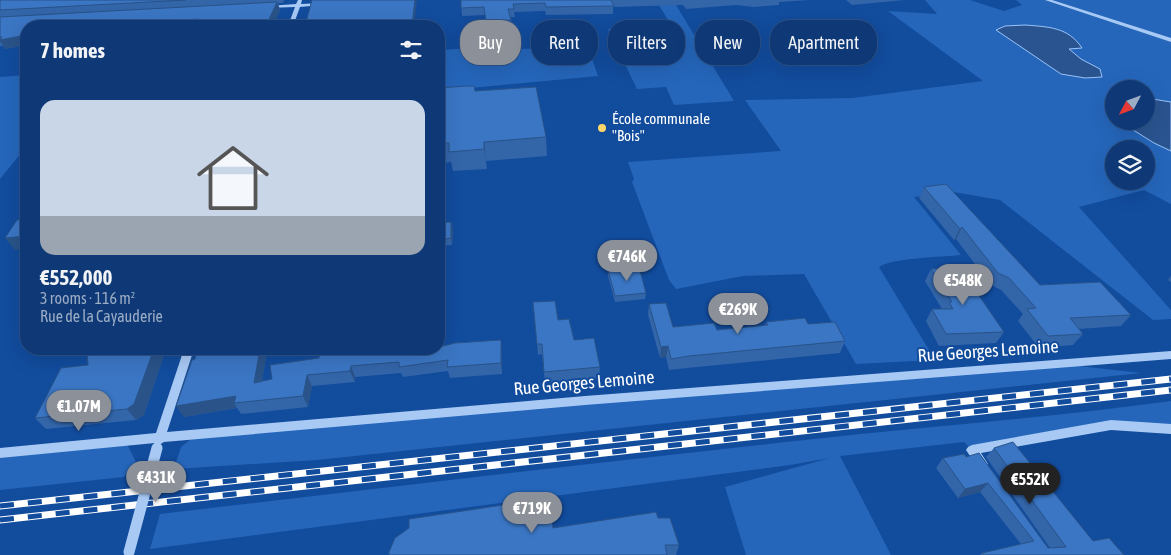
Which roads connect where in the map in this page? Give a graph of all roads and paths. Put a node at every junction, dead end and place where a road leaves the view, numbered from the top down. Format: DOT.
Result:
graph roads {
  1 [pos="1047,0"];
  2 [pos="300,3"];
  3 [pos="329,4"];
  4 [pos="256,8"];
  5 [pos="294,20"];
  6 [pos="1171,40"];
  7 [pos="187,355"];
  8 [pos="1171,355"];
  9 [pos="1171,429"];
  10 [pos="159,442"];
  11 [pos="0,453"];
  12 [pos="990,475"];
  13 [pos="128,553"];
  1 -- 6 [label="street"];
  2 -- 3 [label="street"];
  2 -- 4 [label="street"];
  2 -- 5 [label="street"];
  7 -- 10 [label="street"];
  8 -- 10 [label="street, Rue Georges Lemoine"];
  9 -- 12 [label="street"];
  10 -- 11 [label="street, Rue Georges Lemoine"];
  10 -- 13 [label="street, bridge"];
}
